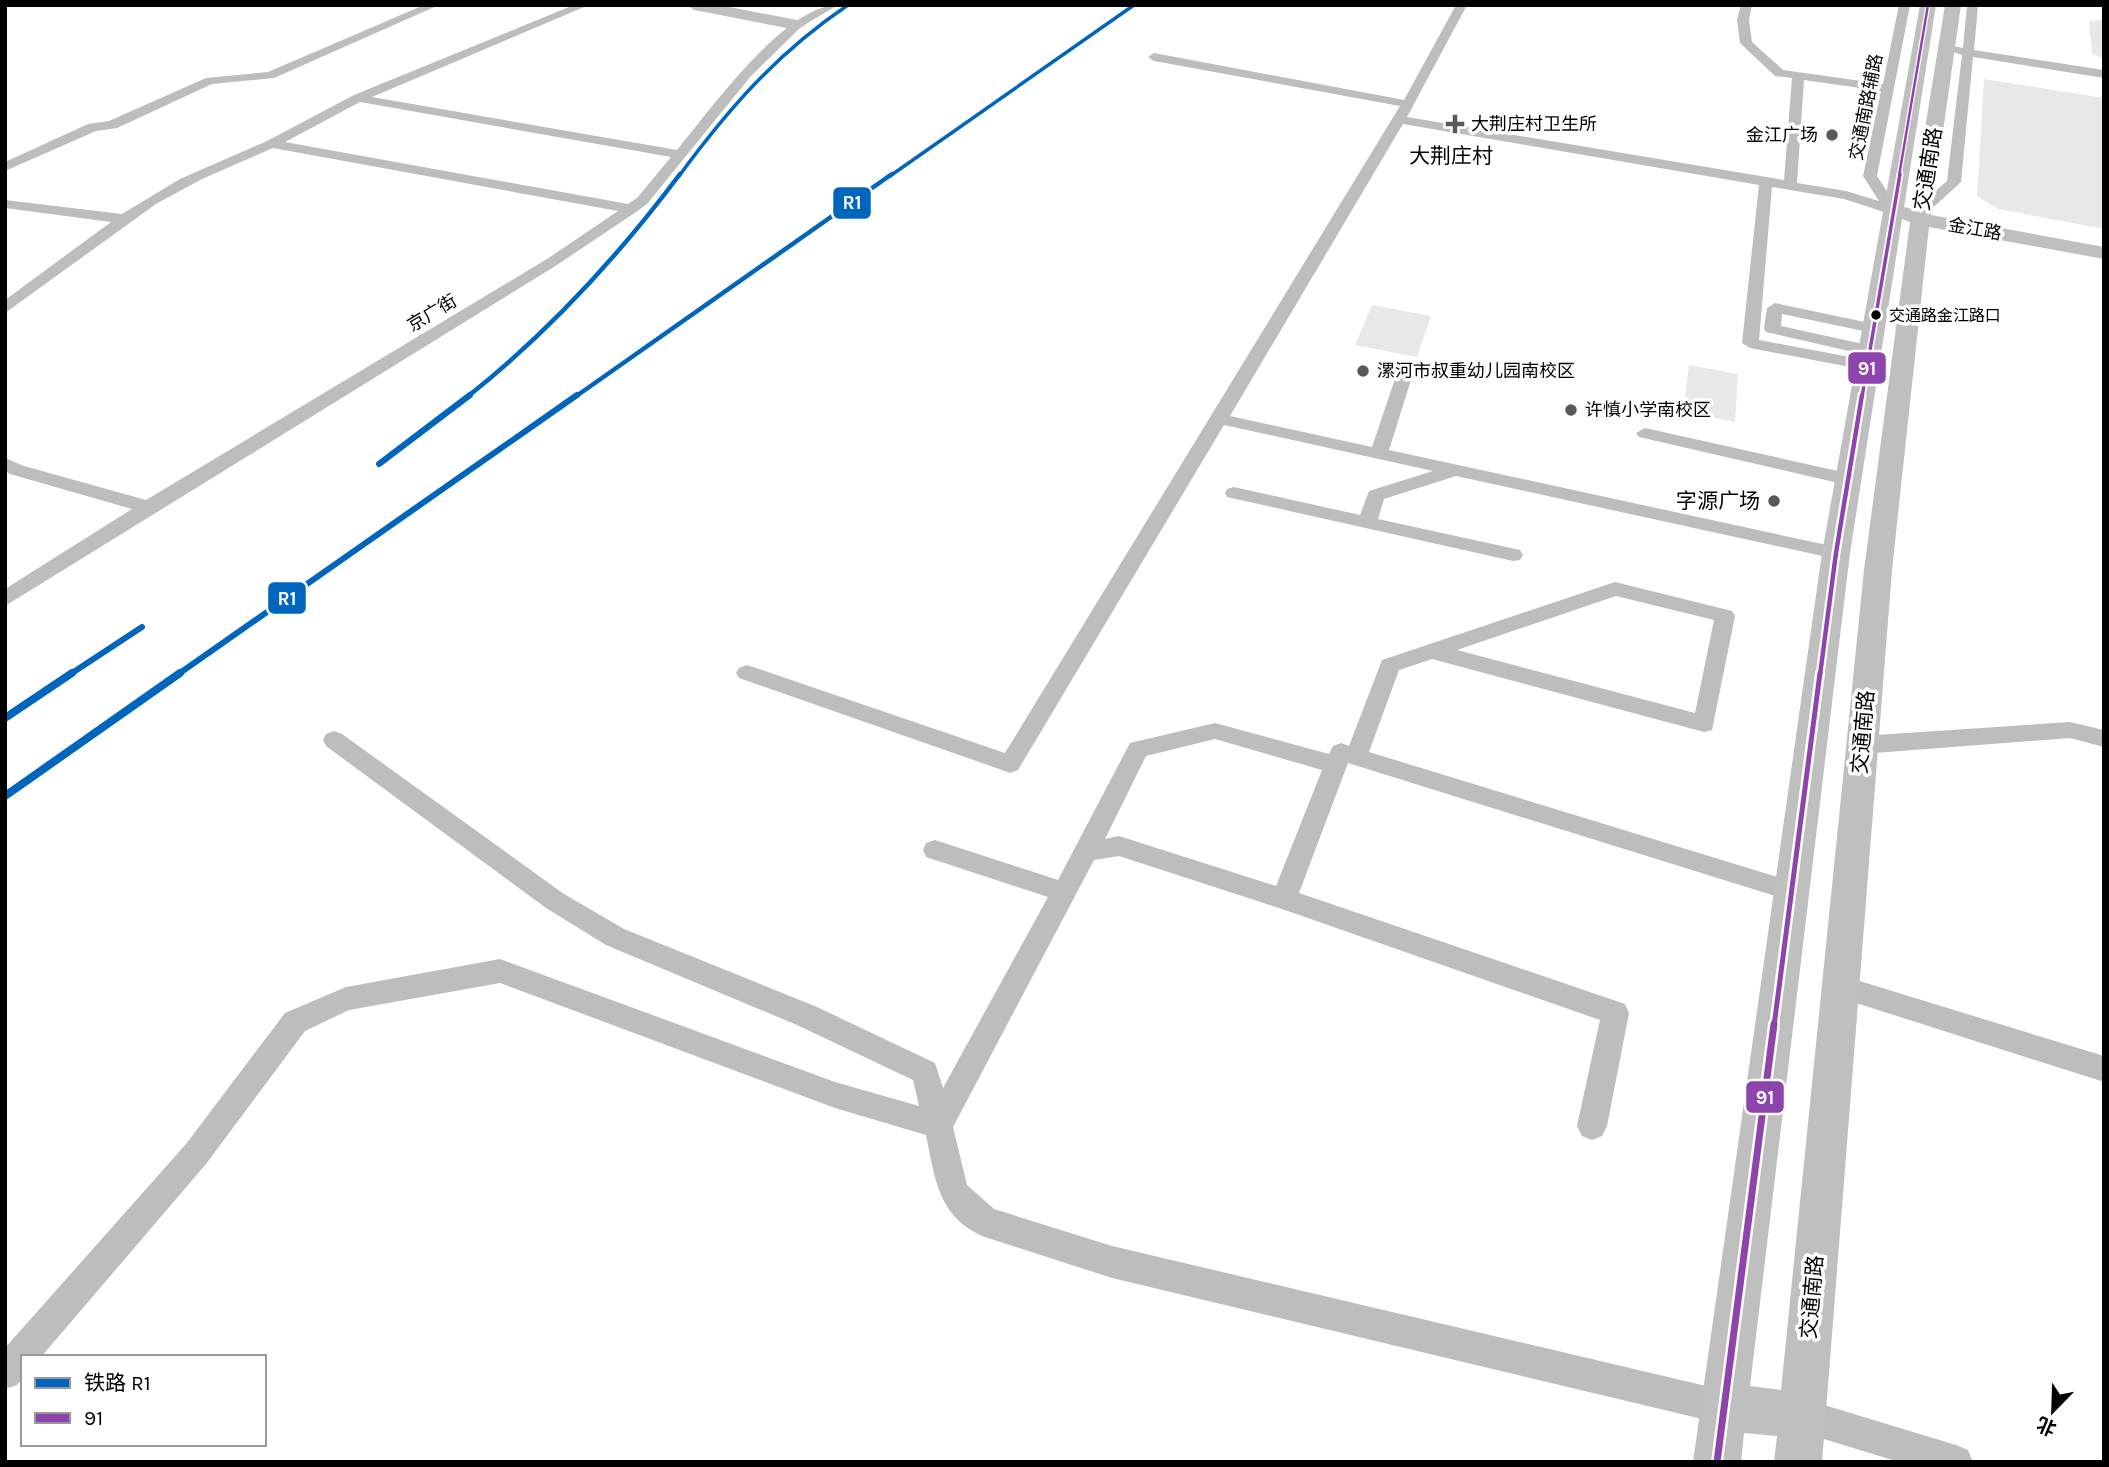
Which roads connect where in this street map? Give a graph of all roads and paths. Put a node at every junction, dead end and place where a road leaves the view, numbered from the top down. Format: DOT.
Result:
graph roads {
  1 [pos="434,5"];
  2 [pos="584,5"];
  3 [pos="694,5"];
  4 [pos="834,5"];
  5 [pos="1462,5"];
  6 [pos="1747,5"];
  7 [pos="1954,5"];
  8 [pos="1973,5"];
  9 [pos="1908,6"];
  10 [pos="797,26"];
  11 [pos="1933,47"];
  12 [pos="1154,57"];
  13 [pos="2104,74"];
  14 [pos="1798,75"];
  15 [pos="1886,88"];
  16 [pos="358,99"];
  17 [pos="1408,104"];
  18 [pos="1399,120"];
  19 [pos="272,145"];
  20 [pos="679,154"];
  21 [pos="5,167"];
  22 [pos="1766,182"];
  23 [pos="1790,186"];
  24 [pos="5,204"];
  25 [pos="631,209"];
  26 [pos="1911,213"];
  27 [pos="124,219"];
  28 [pos="2104,244"];
  29 [pos="2104,253"];
  30 [pos="5,308"];
  31 [pos="1869,348"];
  32 [pos="1408,364"];
  33 [pos="1219,419"];
  34 [pos="1645,433"];
  35 [pos="1378,455"];
  36 [pos="5,463"];
  37 [pos="1849,468"];
  38 [pos="1891,468"];
  39 [pos="1454,471"];
  40 [pos="1234,494"];
  41 [pos="148,507"];
  42 [pos="1367,522"];
  43 [pos="1836,553"];
  44 [pos="1513,555"];
  45 [pos="5,599"];
  46 [pos="1432,651"];
  47 [pos="747,673"];
  48 [pos="2104,739"];
  49 [pos="334,740"];
  50 [pos="1861,745"];
  51 [pos="1346,761"];
  52 [pos="935,850"];
  53 [pos="1086,852"];
  54 [pos="1791,891"];
  55 [pos="1064,892"];
  56 [pos="1284,899"];
  57 [pos="1839,986"];
  58 [pos="2104,1069"];
  59 [pos="938,1125"];
  60 [pos="1592,1126"];
  61 [pos="5,1373"];
  62 [pos="1723,1407"];
  63 [pos="1801,1415"];
  64 [pos="1717,1462"];
  65 [pos="1798,1462"];
  66 [pos="1955,1462"];
  1 -- 21 [label="street"];
  2 -- 16 [label="street"];
  3 -- 10 [label="main road"];
  4 -- 10 [label="street, 京广街"];
  5 -- 17 [label="street"];
  6 -- 14 [label="street"];
  7 -- 11 [label="main road, 交通南路"];
  8 -- 11 [label="street, 交通南路辅路"];
  9 -- 11 [label="main road, 交通南路"];
  10 -- 20 [label="street, 京广街"];
  11 -- 13 [label="street"];
  11 -- 15 [label="street, 交通南路辅路"];
  11 -- 26 [label="main road, 交通南路"];
  12 -- 17 [label="street"];
  14 -- 15 [label="street"];
  14 -- 23 [label="street"];
  15 -- 26 [label="street, 交通南路辅路"];
  16 -- 19 [label="street"];
  16 -- 20 [label="street"];
  17 -- 18 [label="street"];
  18 -- 22 [label="street"];
  18 -- 33 [label="street"];
  19 -- 25 [label="street"];
  19 -- 27 [label="street"];
  20 -- 25 [label="street, 京广街"];
  22 -- 23 [label="street"];
  22 -- 31 [label="street"];
  23 -- 26 [label="street"];
  24 -- 27 [label="street"];
  25 -- 41 [label="street, 京广街"];
  26 -- 28 [label="main road, 金江路"];
  26 -- 29 [label="main road, 金江路"];
  26 -- 31 [label="main road, 交通南路"];
  26 -- 38 [label="main road, 交通南路"];
  27 -- 30 [label="street"];
  31 -- 31 [label="street"];
  31 -- 37 [label="main road, 交通南路"];
  32 -- 35 [label="street"];
  33 -- 35 [label="street"];
  33 -- 47 [label="street"];
  34 -- 37 [label="street"];
  35 -- 39 [label="street"];
  36 -- 41 [label="street"];
  37 -- 38 [label="main road"];
  37 -- 43 [label="main road, 交通南路"];
  38 -- 50 [label="main road, 交通南路"];
  39 -- 42 [label="street"];
  39 -- 43 [label="street"];
  40 -- 42 [label="street"];
  41 -- 45 [label="street, 京广街"];
  42 -- 44 [label="street"];
  43 -- 54 [label="main road, 交通南路"];
  46 -- 46 [label="street"];
  46 -- 51 [label="street"];
  48 -- 50 [label="street"];
  49 -- 59 [label="street"];
  50 -- 57 [label="main road, 交通南路"];
  51 -- 53 [label="street"];
  51 -- 54 [label="street"];
  51 -- 56 [label="street"];
  52 -- 55 [label="street"];
  53 -- 55 [label="street"];
  53 -- 56 [label="street"];
  54 -- 62 [label="main road, 交通南路"];
  55 -- 59 [label="street"];
  56 -- 60 [label="street"];
  57 -- 58 [label="street"];
  57 -- 63 [label="main road, 交通南路"];
  59 -- 61 [label="street"];
  59 -- 62 [label="street"];
  62 -- 63 [label="main road"];
  62 -- 64 [label="main road, 交通南路"];
  63 -- 65 [label="main road, 交通南路"];
  63 -- 66 [label="street"];
}
